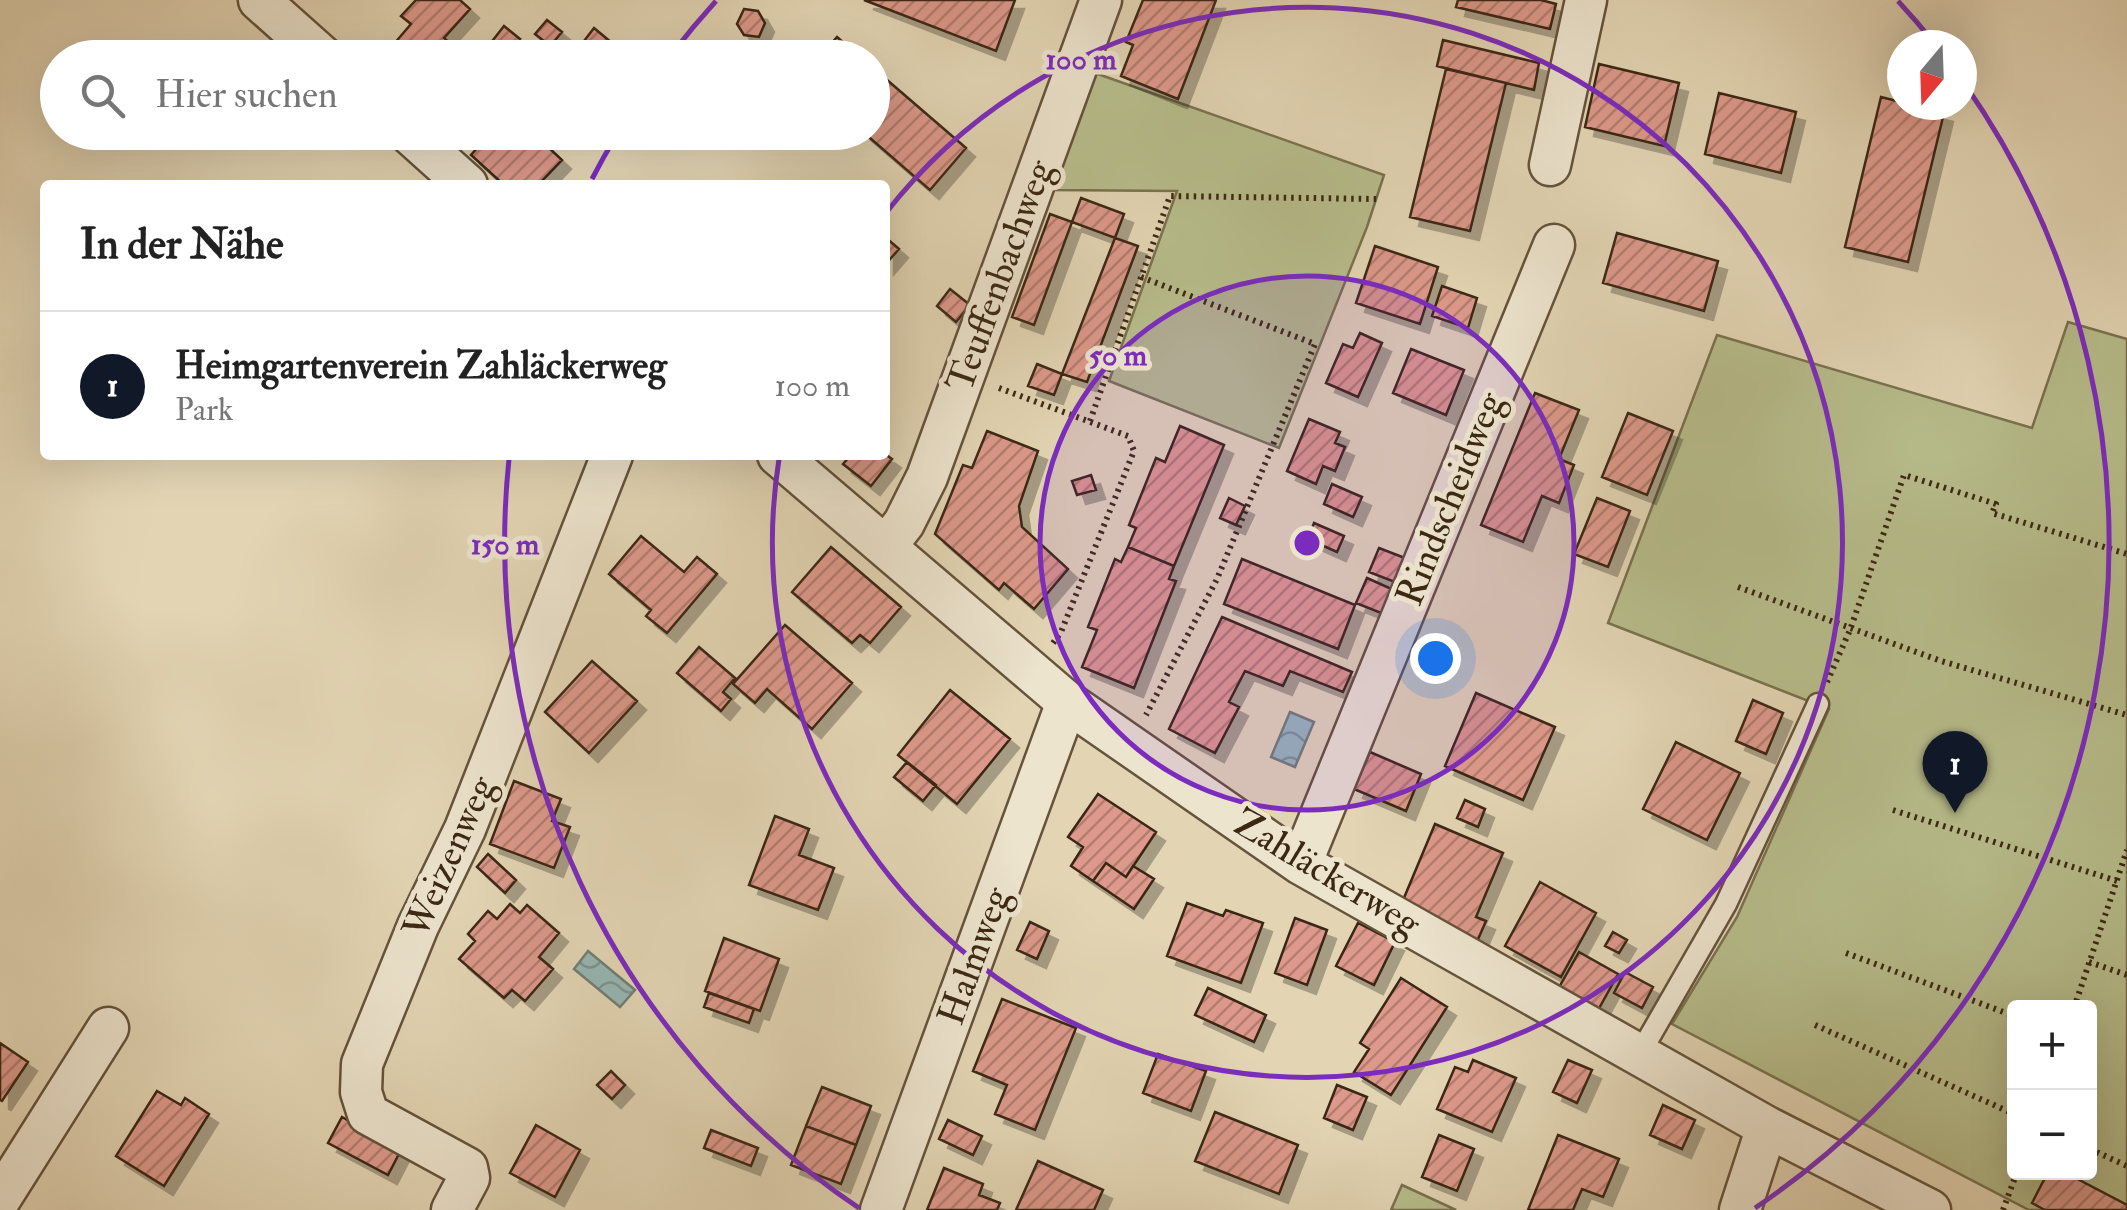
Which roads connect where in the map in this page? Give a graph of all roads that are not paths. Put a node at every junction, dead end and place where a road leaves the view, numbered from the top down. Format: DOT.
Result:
graph roads {
  1 [pos="260,0"];
  2 [pos="1101,0"];
  3 [pos="1586,0"];
  4 [pos="304,40"];
  5 [pos="428,150"];
  6 [pos="1550,164"];
  7 [pos="461,180"];
  8 [pos="1554,244"];
  9 [pos="610,460"];
  10 [pos="784,460"];
  11 [pos="886,545"];
  12 [pos="1067,702"];
  13 [pos="1818,704"];
  14 [pos="1301,864"];
  15 [pos="108,1028"];
  16 [pos="1640,1055"];
  17 [pos="1767,1127"];
  18 [pos="0,1199"];
  19 [pos="452,1210"];
  20 [pos="881,1210"];
  21 [pos="1740,1210"];
  22 [pos="1930,1210"];
  1 -- 4 [label="street"];
  2 -- 11 [label="street, Teuffenbachweg"];
  3 -- 6 [label="street"];
  5 -- 7 [label="street"];
  8 -- 14 [label="street, Rindscheidweg"];
  9 -- 19 [label="street, Weizenweg"];
  10 -- 11 [label="street, Zahläckerweg"];
  11 -- 12 [label="street, Zahläckerweg"];
  12 -- 14 [label="street, Zahläckerweg"];
  12 -- 20 [label="street, Halmweg"];
  13 -- 16 [label="lane"];
  14 -- 16 [label="street, Zahläckerweg"];
  15 -- 18 [label="street"];
  16 -- 17 [label="street, Zahläckerweg"];
  17 -- 21 [label="street"];
  17 -- 22 [label="street, Zahläckerweg"];
}
